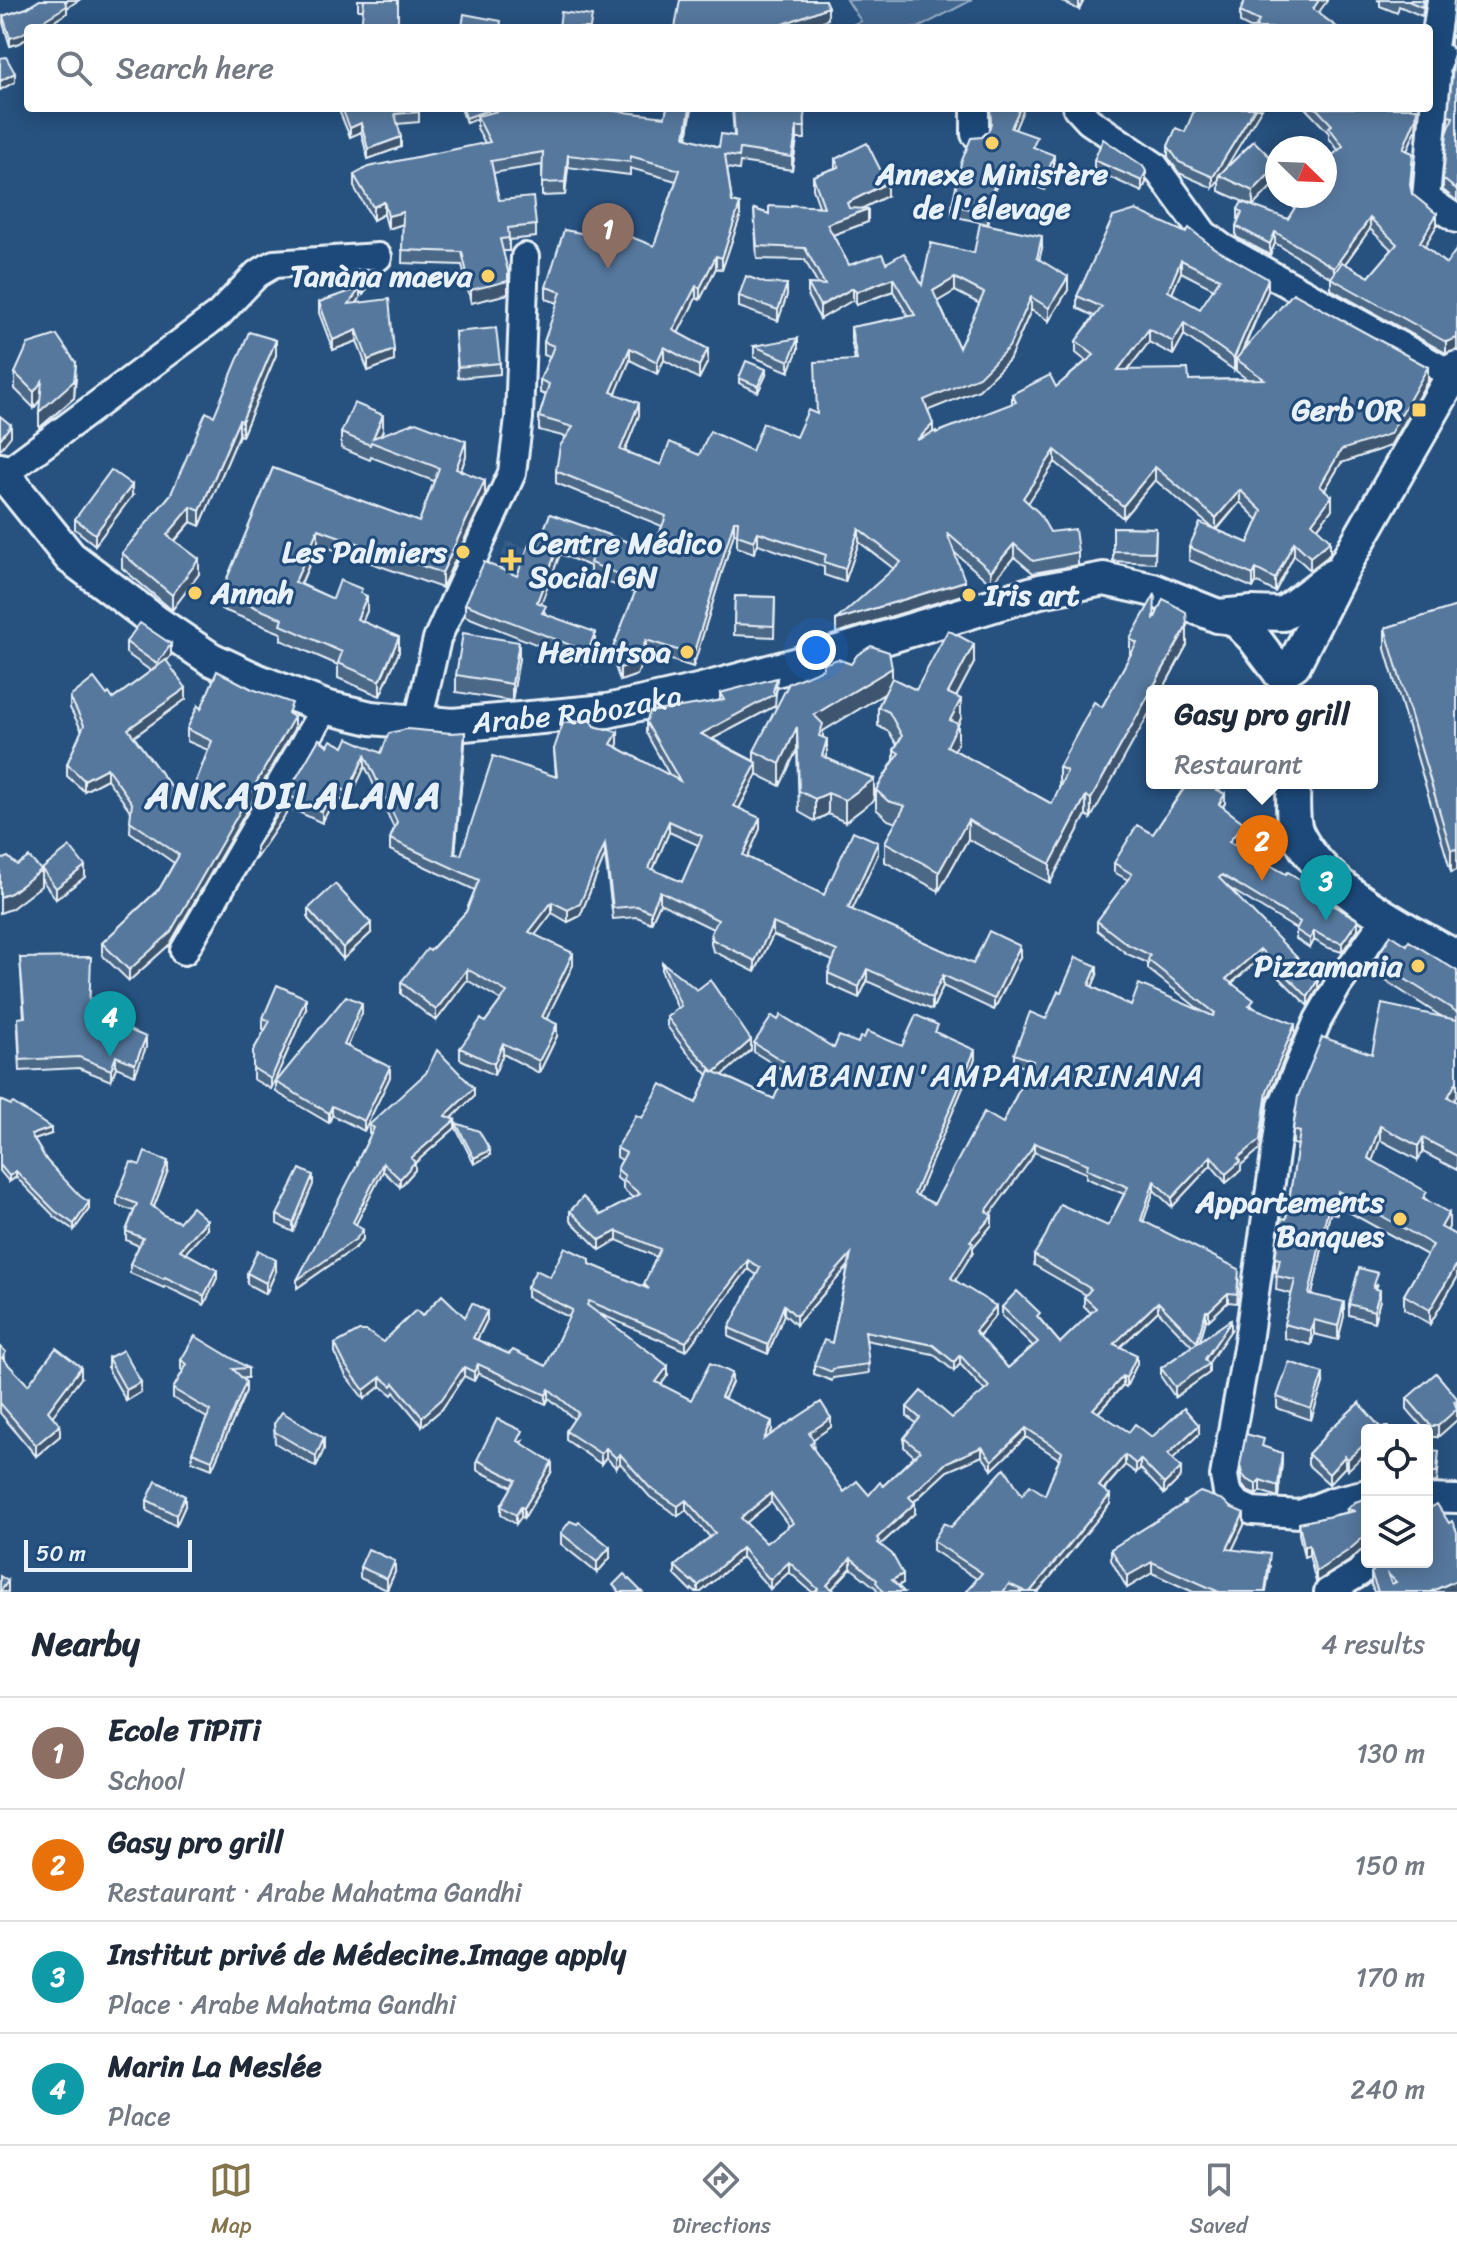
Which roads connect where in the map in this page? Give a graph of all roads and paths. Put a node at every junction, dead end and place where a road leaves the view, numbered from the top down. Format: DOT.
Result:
graph roads {
  1 [pos="1441,0"];
  2 [pos="1081,112"];
  3 [pos="1457,219"];
  4 [pos="378,257"];
  5 [pos="525,257"];
  6 [pos="1455,372"];
  7 [pos="2,472"];
  8 [pos="1343,568"];
  9 [pos="1218,616"];
  10 [pos="1279,682"];
  11 [pos="325,707"];
  12 [pos="418,722"];
  13 [pos="1293,789"];
  14 [pos="1386,918"];
  15 [pos="184,951"];
  16 [pos="1457,958"];
  17 [pos="1361,1494"];
  18 [pos="1433,1498"];
  19 [pos="1457,1499"];
  20 [pos="1364,1568"];
  21 [pos="1328,1592"];
  1 -- 3 [label="street"];
  2 -- 6 [label="street"];
  4 -- 7 [label="street"];
  5 -- 12 [label="street"];
  6 -- 8 [label="street"];
  7 -- 11 [label="street, Arabe Rabozaka"];
  8 -- 9 [label="street"];
  8 -- 10 [label="street"];
  9 -- 10 [label="street, Arabe Rabozaka"];
  9 -- 12 [label="street, Arabe Rabozaka"];
  11 -- 12 [label="street, Arabe Rabozaka"];
  11 -- 15 [label="street"];
  13 -- 14 [label="street"];
  14 -- 16 [label="street"];
  14 -- 17 [label="street"];
  18 -- 19 [label="street"];
  20 -- 21 [label="street"];
}
